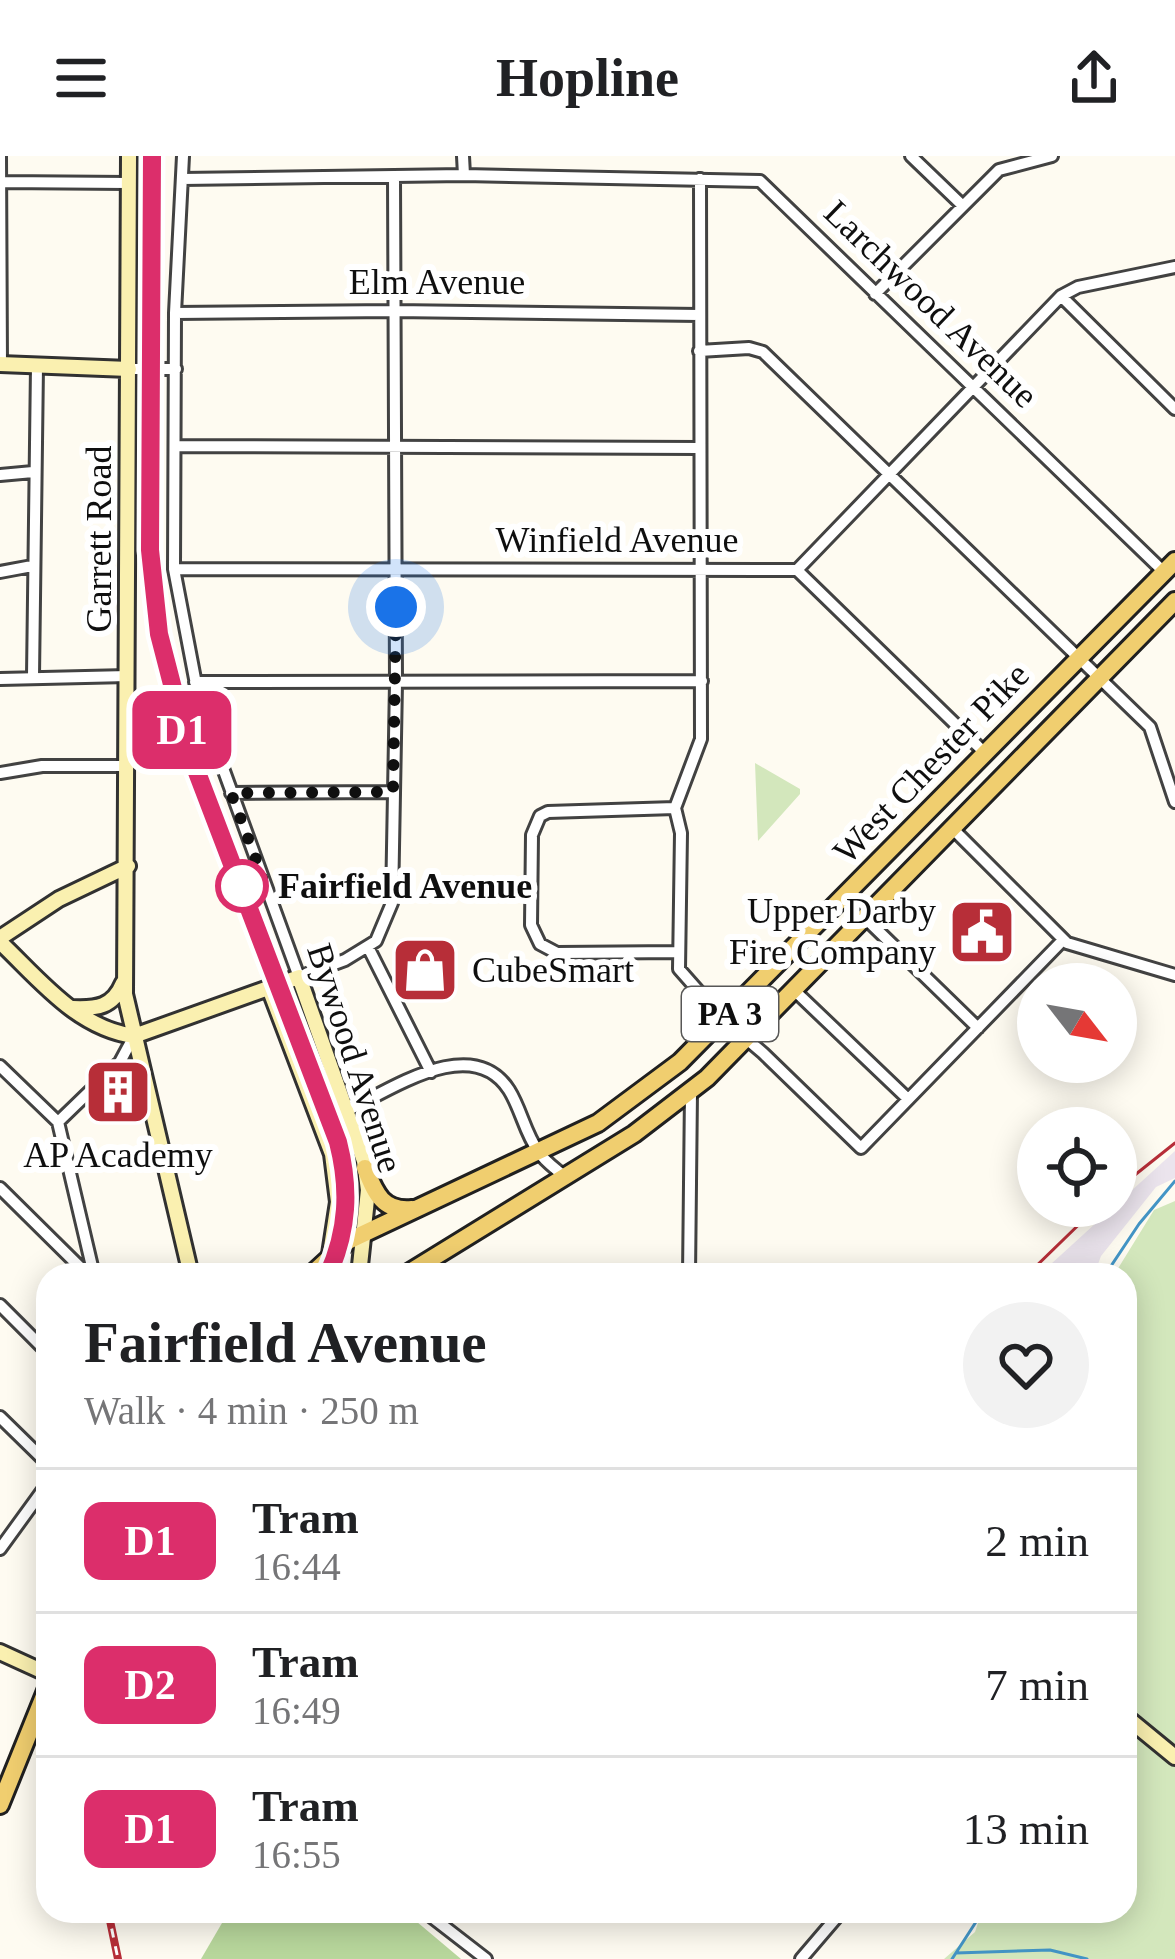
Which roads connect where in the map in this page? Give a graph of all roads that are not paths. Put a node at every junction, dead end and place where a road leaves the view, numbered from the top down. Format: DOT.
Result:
graph roads {
  1 [pos="0,156"];
  2 [pos="129,156"];
  3 [pos="183,156"];
  4 [pos="463,156"];
  5 [pos="911,156"];
  6 [pos="1052,156"];
  7 [pos="464,176"];
  8 [pos="394,177"];
  9 [pos="182,179"];
  10 [pos="700,179"];
  11 [pos="0,182"];
  12 [pos="128,183"];
  13 [pos="963,206"];
  14 [pos="1175,267"];
  15 [pos="875,295"];
  16 [pos="1060,296"];
  17 [pos="394,311"];
  18 [pos="175,314"];
  19 [pos="699,315"];
  20 [pos="699,350"];
  21 [pos="0,364"];
  22 [pos="37,366"];
  23 [pos="129,369"];
  24 [pos="176,369"];
  25 [pos="972,386"];
  26 [pos="1175,410"];
  27 [pos="176,446"];
  28 [pos="397,447"];
  29 [pos="700,448"];
  30 [pos="33,472"];
  31 [pos="888,472"];
  32 [pos="0,475"];
  33 [pos="32,566"];
  34 [pos="1170,567"];
  35 [pos="174,569"];
  36 [pos="396,569"];
  37 [pos="700,570"];
  38 [pos="797,570"];
  39 [pos="0,572"];
  40 [pos="1175,601"];
  41 [pos="1079,659"];
  42 [pos="33,676"];
  43 [pos="128,676"];
  44 [pos="1100,678"];
  45 [pos="0,679"];
  46 [pos="702,681"];
  47 [pos="195,682"];
  48 [pos="396,682"];
  49 [pos="986,754"];
  50 [pos="128,766"];
  51 [pos="0,773"];
  52 [pos="393,792"];
  53 [pos="231,793"];
  54 [pos="1175,802"];
  55 [pos="675,808"];
  56 [pos="953,829"];
  57 [pos="897,845"];
  58 [pos="917,865"];
  59 [pos="128,866"];
  60 [pos="866,918"];
  61 [pos="0,940"];
  62 [pos="1063,940"];
  63 [pos="368,947"];
  64 [pos="679,952"];
  65 [pos="1175,975"];
  66 [pos="299,977"];
  67 [pos="125,979"];
  68 [pos="269,988"];
  69 [pos="795,991"];
  70 [pos="71,1008"];
  71 [pos="724,1021"];
  72 [pos="977,1028"];
  73 [pos="134,1036"];
  74 [pos="746,1041"];
  75 [pos="0,1066"];
  76 [pos="431,1072"];
  77 [pos="691,1092"];
  78 [pos="908,1099"];
  79 [pos="346,1111"];
  80 [pos="58,1122"];
  81 [pos="538,1152"];
  82 [pos="365,1168"];
  83 [pos="565,1177"];
  84 [pos="0,1188"];
  85 [pos="418,1208"];
  86 [pos="364,1234"];
  87 [pos="330,1254"];
  88 [pos="78,1263"];
  89 [pos="88,1263"];
  90 [pos="188,1263"];
  91 [pos="322,1263"];
  92 [pos="360,1263"];
  93 [pos="425,1263"];
  94 [pos="689,1263"];
  95 [pos="0,1305"];
  96 [pos="36,1341"];
  97 [pos="0,1418"];
  98 [pos="36,1452"];
  99 [pos="36,1500"];
  100 [pos="0,1549"];
  101 [pos="0,1652"];
  102 [pos="36,1668"];
  103 [pos="36,1716"];
  104 [pos="1137,1725"];
  105 [pos="1175,1757"];
  106 [pos="0,1805"];
  107 [pos="440,1923"];
  108 [pos="832,1923"];
  109 [pos="486,1959"];
  110 [pos="801,1959"];
  1 -- 11 [label="street"];
  2 -- 12 [label="street, Garrett Road"];
  3 -- 9 [label="street, Bywood Avenue"];
  4 -- 7 [label="street"];
  5 -- 13 [label="street"];
  6 -- 13 [label="street"];
  7 -- 8 [label="street, Larchwood Avenue"];
  7 -- 10 [label="street, Larchwood Avenue"];
  8 -- 9 [label="street, Larchwood Avenue"];
  8 -- 17 [label="street"];
  9 -- 18 [label="street, Bywood Avenue"];
  10 -- 15 [label="street, Larchwood Avenue"];
  10 -- 19 [label="street"];
  11 -- 12 [label="street"];
  11 -- 21 [label="street"];
  12 -- 23 [label="street, Garrett Road"];
  13 -- 15 [label="street"];
  14 -- 16 [label="street"];
  15 -- 25 [label="street, Larchwood Avenue"];
  16 -- 25 [label="street"];
  16 -- 26 [label="street"];
  17 -- 18 [label="street, Elm Avenue"];
  17 -- 19 [label="street, Elm Avenue"];
  17 -- 28 [label="street"];
  18 -- 24 [label="street, Bywood Avenue"];
  19 -- 20 [label="street"];
  20 -- 29 [label="street"];
  20 -- 31 [label="street"];
  21 -- 22 [label="street"];
  22 -- 23 [label="street"];
  22 -- 30 [label="street"];
  23 -- 24 [label="street"];
  23 -- 43 [label="street, Garrett Road"];
  24 -- 27 [label="street, Bywood Avenue"];
  25 -- 31 [label="street"];
  25 -- 34 [label="street, Larchwood Avenue"];
  27 -- 28 [label="street"];
  27 -- 35 [label="street, Bywood Avenue"];
  28 -- 29 [label="street"];
  28 -- 36 [label="street"];
  29 -- 37 [label="street"];
  30 -- 32 [label="street"];
  30 -- 33 [label="street"];
  31 -- 38 [label="street"];
  31 -- 41 [label="street"];
  33 -- 39 [label="street"];
  33 -- 42 [label="street"];
  34 -- 41 [label="main road, West Chester Pike / PA 3"];
  35 -- 36 [label="street, Winfield Avenue"];
  35 -- 47 [label="street, Bywood Avenue"];
  36 -- 37 [label="street, Winfield Avenue"];
  36 -- 48 [label="street"];
  37 -- 38 [label="street, Winfield Avenue"];
  37 -- 46 [label="street"];
  38 -- 49 [label="street"];
  40 -- 44 [label="main road, West Chester Pike / PA 3"];
  41 -- 44 [label="street"];
  41 -- 49 [label="main road, West Chester Pike / PA 3"];
  42 -- 43 [label="street"];
  42 -- 45 [label="street"];
  43 -- 50 [label="street, Garrett Road"];
  44 -- 54 [label="street"];
  44 -- 56 [label="main road, West Chester Pike / PA 3"];
  46 -- 48 [label="street"];
  46 -- 55 [label="street"];
  47 -- 48 [label="street"];
  47 -- 53 [label="street, Bywood Avenue"];
  48 -- 52 [label="street"];
  49 -- 57 [label="main road, West Chester Pike / PA 3"];
  50 -- 51 [label="street"];
  50 -- 59 [label="street, Garrett Road"];
  52 -- 53 [label="street"];
  52 -- 63 [label="street"];
  53 -- 66 [label="street, Bywood Avenue"];
  55 -- 64 [label="street"];
  55 -- 64 [label="street"];
  56 -- 58 [label="main road, West Chester Pike / PA 3"];
  56 -- 62 [label="street"];
  57 -- 58 [label="main road"];
  57 -- 71 [label="main road, West Chester Pike / PA 3"];
  58 -- 60 [label="main road, West Chester Pike / PA 3"];
  59 -- 61 [label="street"];
  59 -- 67 [label="street, Garrett Road"];
  60 -- 69 [label="main road, West Chester Pike / PA 3"];
  60 -- 72 [label="street"];
  61 -- 70 [label="street"];
  62 -- 65 [label="street"];
  62 -- 72 [label="street"];
  63 -- 66 [label="street"];
  63 -- 76 [label="street"];
  64 -- 71 [label="street"];
  66 -- 68 [label="street"];
  66 -- 79 [label="street, Bywood Avenue"];
  67 -- 70 [label="street"];
  67 -- 73 [label="street, Garrett Road"];
  68 -- 73 [label="street"];
  68 -- 87 [label="street, Bywood Avenue"];
  69 -- 74 [label="main road, West Chester Pike / PA 3"];
  69 -- 78 [label="street"];
  70 -- 73 [label="street"];
  71 -- 74 [label="street"];
  71 -- 81 [label="main road, West Chester Pike / PA 3"];
  72 -- 78 [label="street"];
  73 -- 80 [label="street"];
  73 -- 90 [label="street, Garrett Road"];
  74 -- 77 [label="main road, West Chester Pike / PA 3"];
  74 -- 78 [label="street"];
  75 -- 80 [label="street"];
  76 -- 79 [label="street"];
  76 -- 81 [label="street"];
  77 -- 83 [label="main road, West Chester Pike / PA 3"];
  77 -- 94 [label="street"];
  79 -- 82 [label="street, Bywood Avenue"];
  80 -- 89 [label="street"];
  81 -- 83 [label="street"];
  81 -- 85 [label="main road, West Chester Pike / PA 3"];
  82 -- 85 [label="main road"];
  82 -- 86 [label="street, Bywood Avenue"];
  83 -- 93 [label="main road, West Chester Pike / PA 3"];
  84 -- 88 [label="street"];
  85 -- 86 [label="main road, West Chester Pike / PA 3"];
  86 -- 87 [label="main road, West Chester Pike / PA 3"];
  86 -- 92 [label="street, Bywood Avenue"];
  87 -- 91 [label="main road, West Chester Pike / PA 3"];
  95 -- 96 [label="street"];
  97 -- 98 [label="street"];
  99 -- 100 [label="street"];
  101 -- 102 [label="street"];
  103 -- 106 [label="main road"];
  104 -- 105 [label="street"];
  107 -- 109 [label="street"];
  108 -- 110 [label="street"];
}
